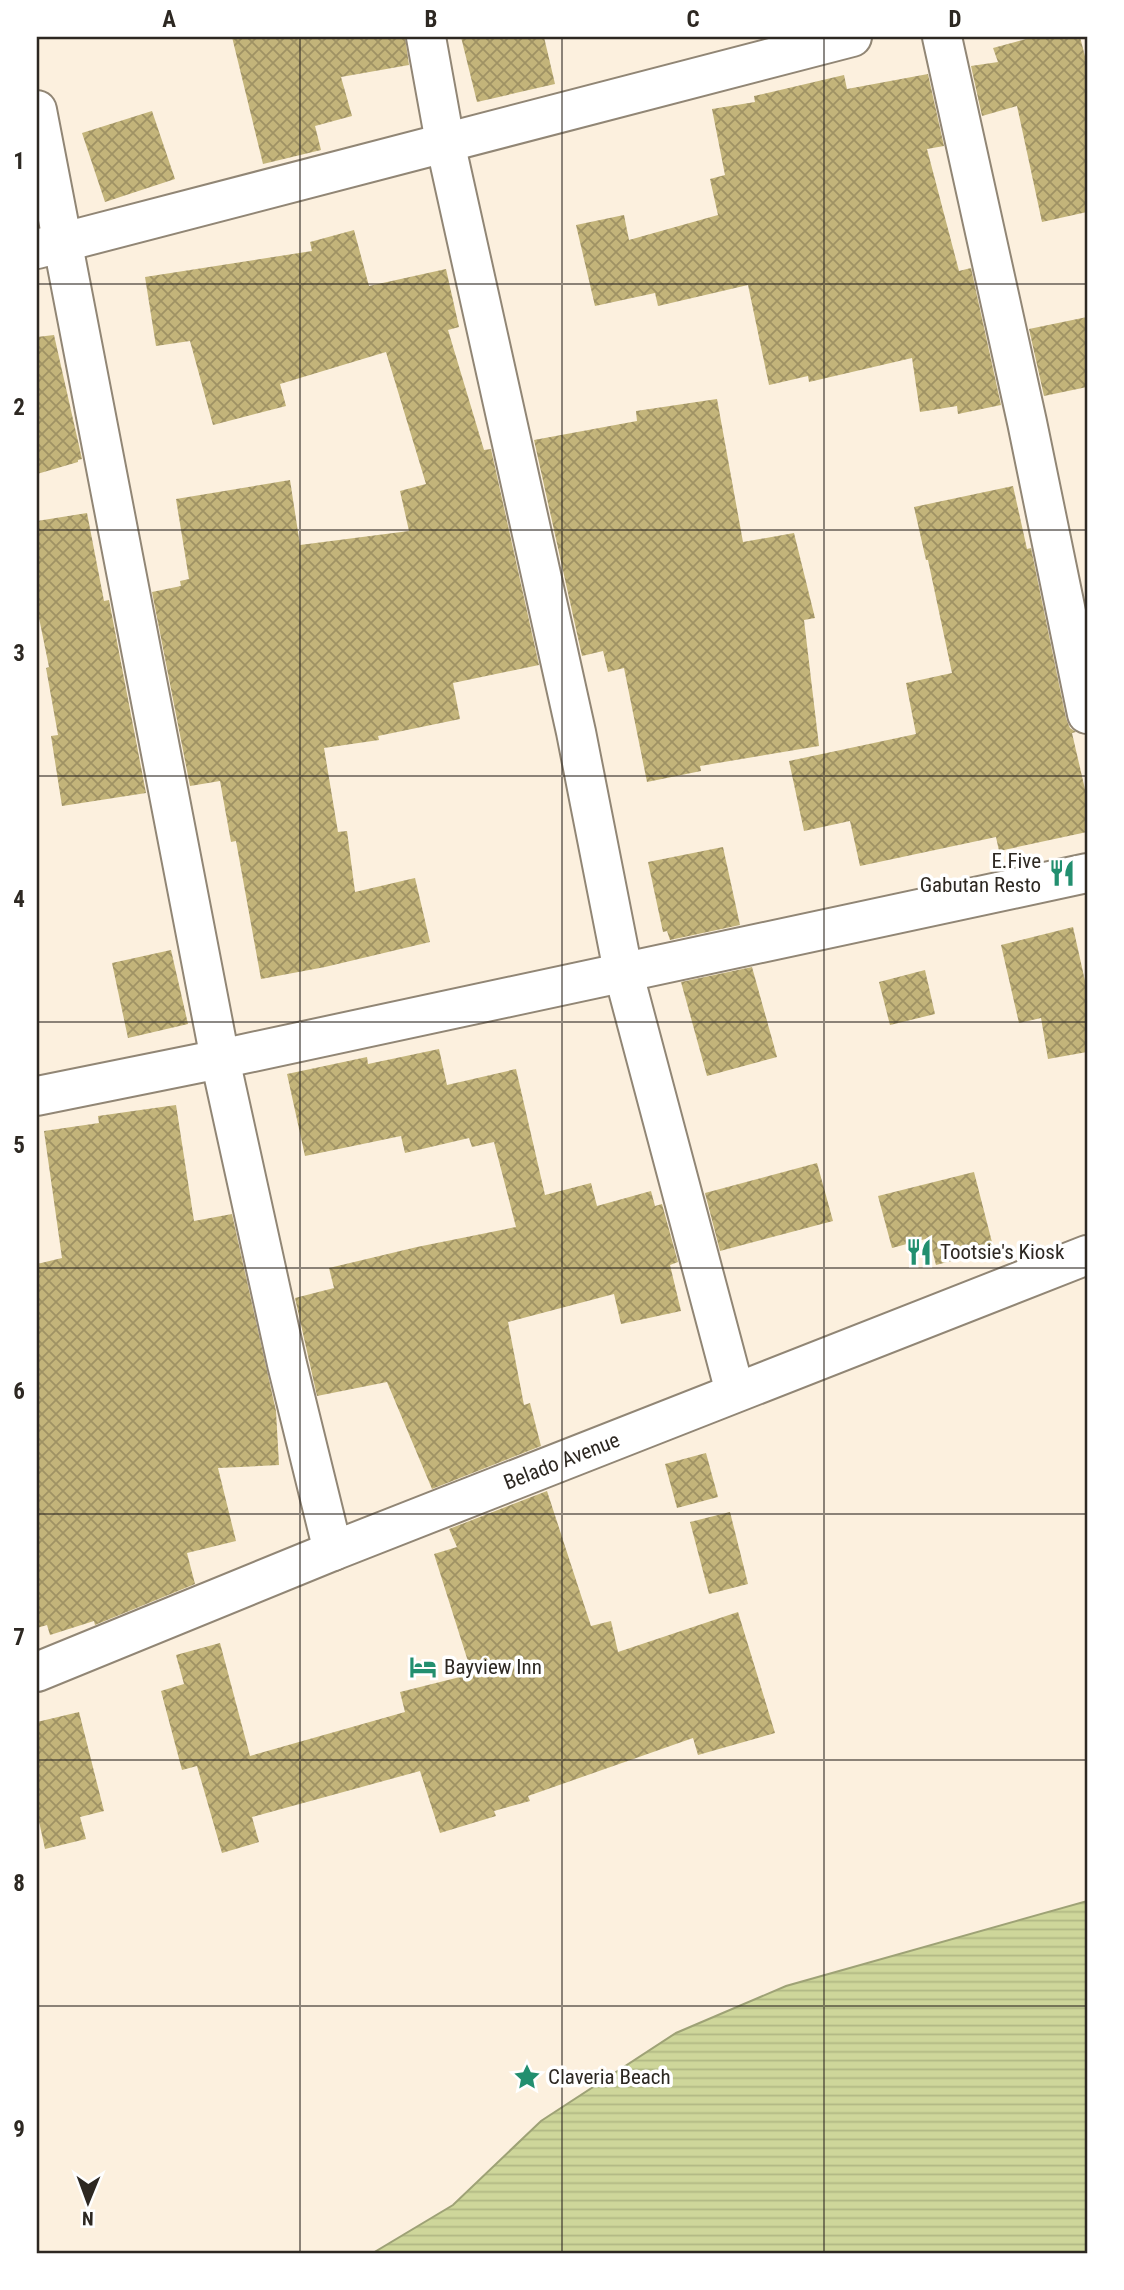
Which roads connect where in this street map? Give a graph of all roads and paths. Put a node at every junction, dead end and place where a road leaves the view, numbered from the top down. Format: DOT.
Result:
graph roads {
  1 [pos="426,37"];
  2 [pos="852,37"];
  3 [pos="942,37"];
  4 [pos="37,110"];
  5 [pos="445,142"];
  6 [pos="50,246"];
  7 [pos="1087,715"];
  8 [pos="1087,873"];
  9 [pos="623,971"];
  10 [pos="220,1059"];
  11 [pos="37,1096"];
  12 [pos="1087,1255"];
  13 [pos="735,1392"];
  14 [pos="333,1551"];
  15 [pos="37,1672"];
  1 -- 5 [label="street"];
  2 -- 5 [label="street"];
  3 -- 7 [label="street"];
  4 -- 6 [label="street"];
  5 -- 6 [label="street"];
  5 -- 9 [label="street"];
  6 -- 10 [label="street"];
  8 -- 9 [label="street"];
  9 -- 10 [label="street"];
  9 -- 13 [label="street"];
  10 -- 11 [label="street"];
  10 -- 14 [label="street"];
  12 -- 13 [label="street, Belado Avenue"];
  13 -- 14 [label="street, Belado Avenue"];
  14 -- 15 [label="street, Belado Avenue"];
}
